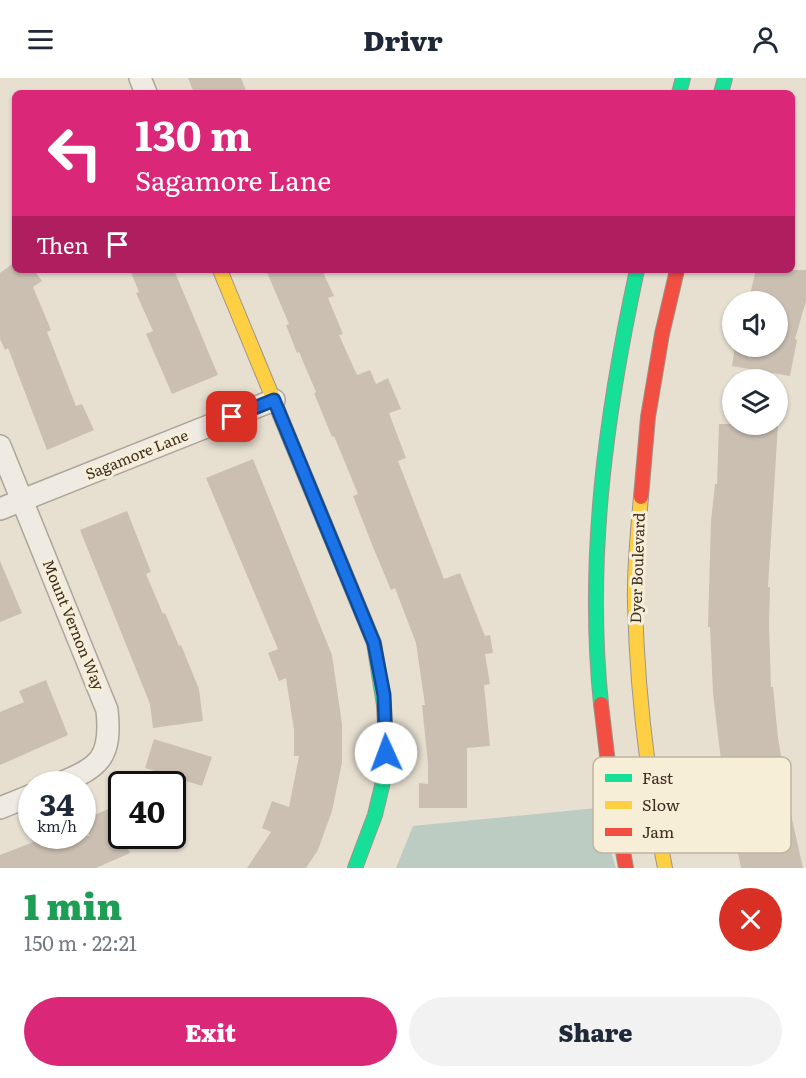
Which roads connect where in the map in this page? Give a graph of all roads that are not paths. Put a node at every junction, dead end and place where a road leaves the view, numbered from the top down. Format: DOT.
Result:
graph roads {
  1 [pos="221,273"];
  2 [pos="636,273"];
  3 [pos="676,273"];
  4 [pos="274,400"];
  5 [pos="0,446"];
  6 [pos="22,500"];
  7 [pos="0,509"];
  8 [pos="607,757"];
  9 [pos="647,757"];
  10 [pos="88,771"];
  11 [pos="18,801"];
  12 [pos="0,808"];
  13 [pos="623,853"];
  14 [pos="662,853"];
  15 [pos="355,868"];
  16 [pos="626,868"];
  17 [pos="665,868"];
  1 -- 4 [label="main road"];
  2 -- 8 [label="main road"];
  3 -- 9 [label="main road, Dyer Boulevard"];
  4 -- 6 [label="street, Sagamore Lane"];
  4 -- 15 [label="main road"];
  5 -- 6 [label="street, Mount Vernon Way"];
  6 -- 7 [label="street, Sagamore Lane"];
  6 -- 10 [label="street, Mount Vernon Way"];
  11 -- 12 [label="street"];
  13 -- 16 [label="main road"];
  14 -- 17 [label="main road, Dyer Boulevard"];
}
